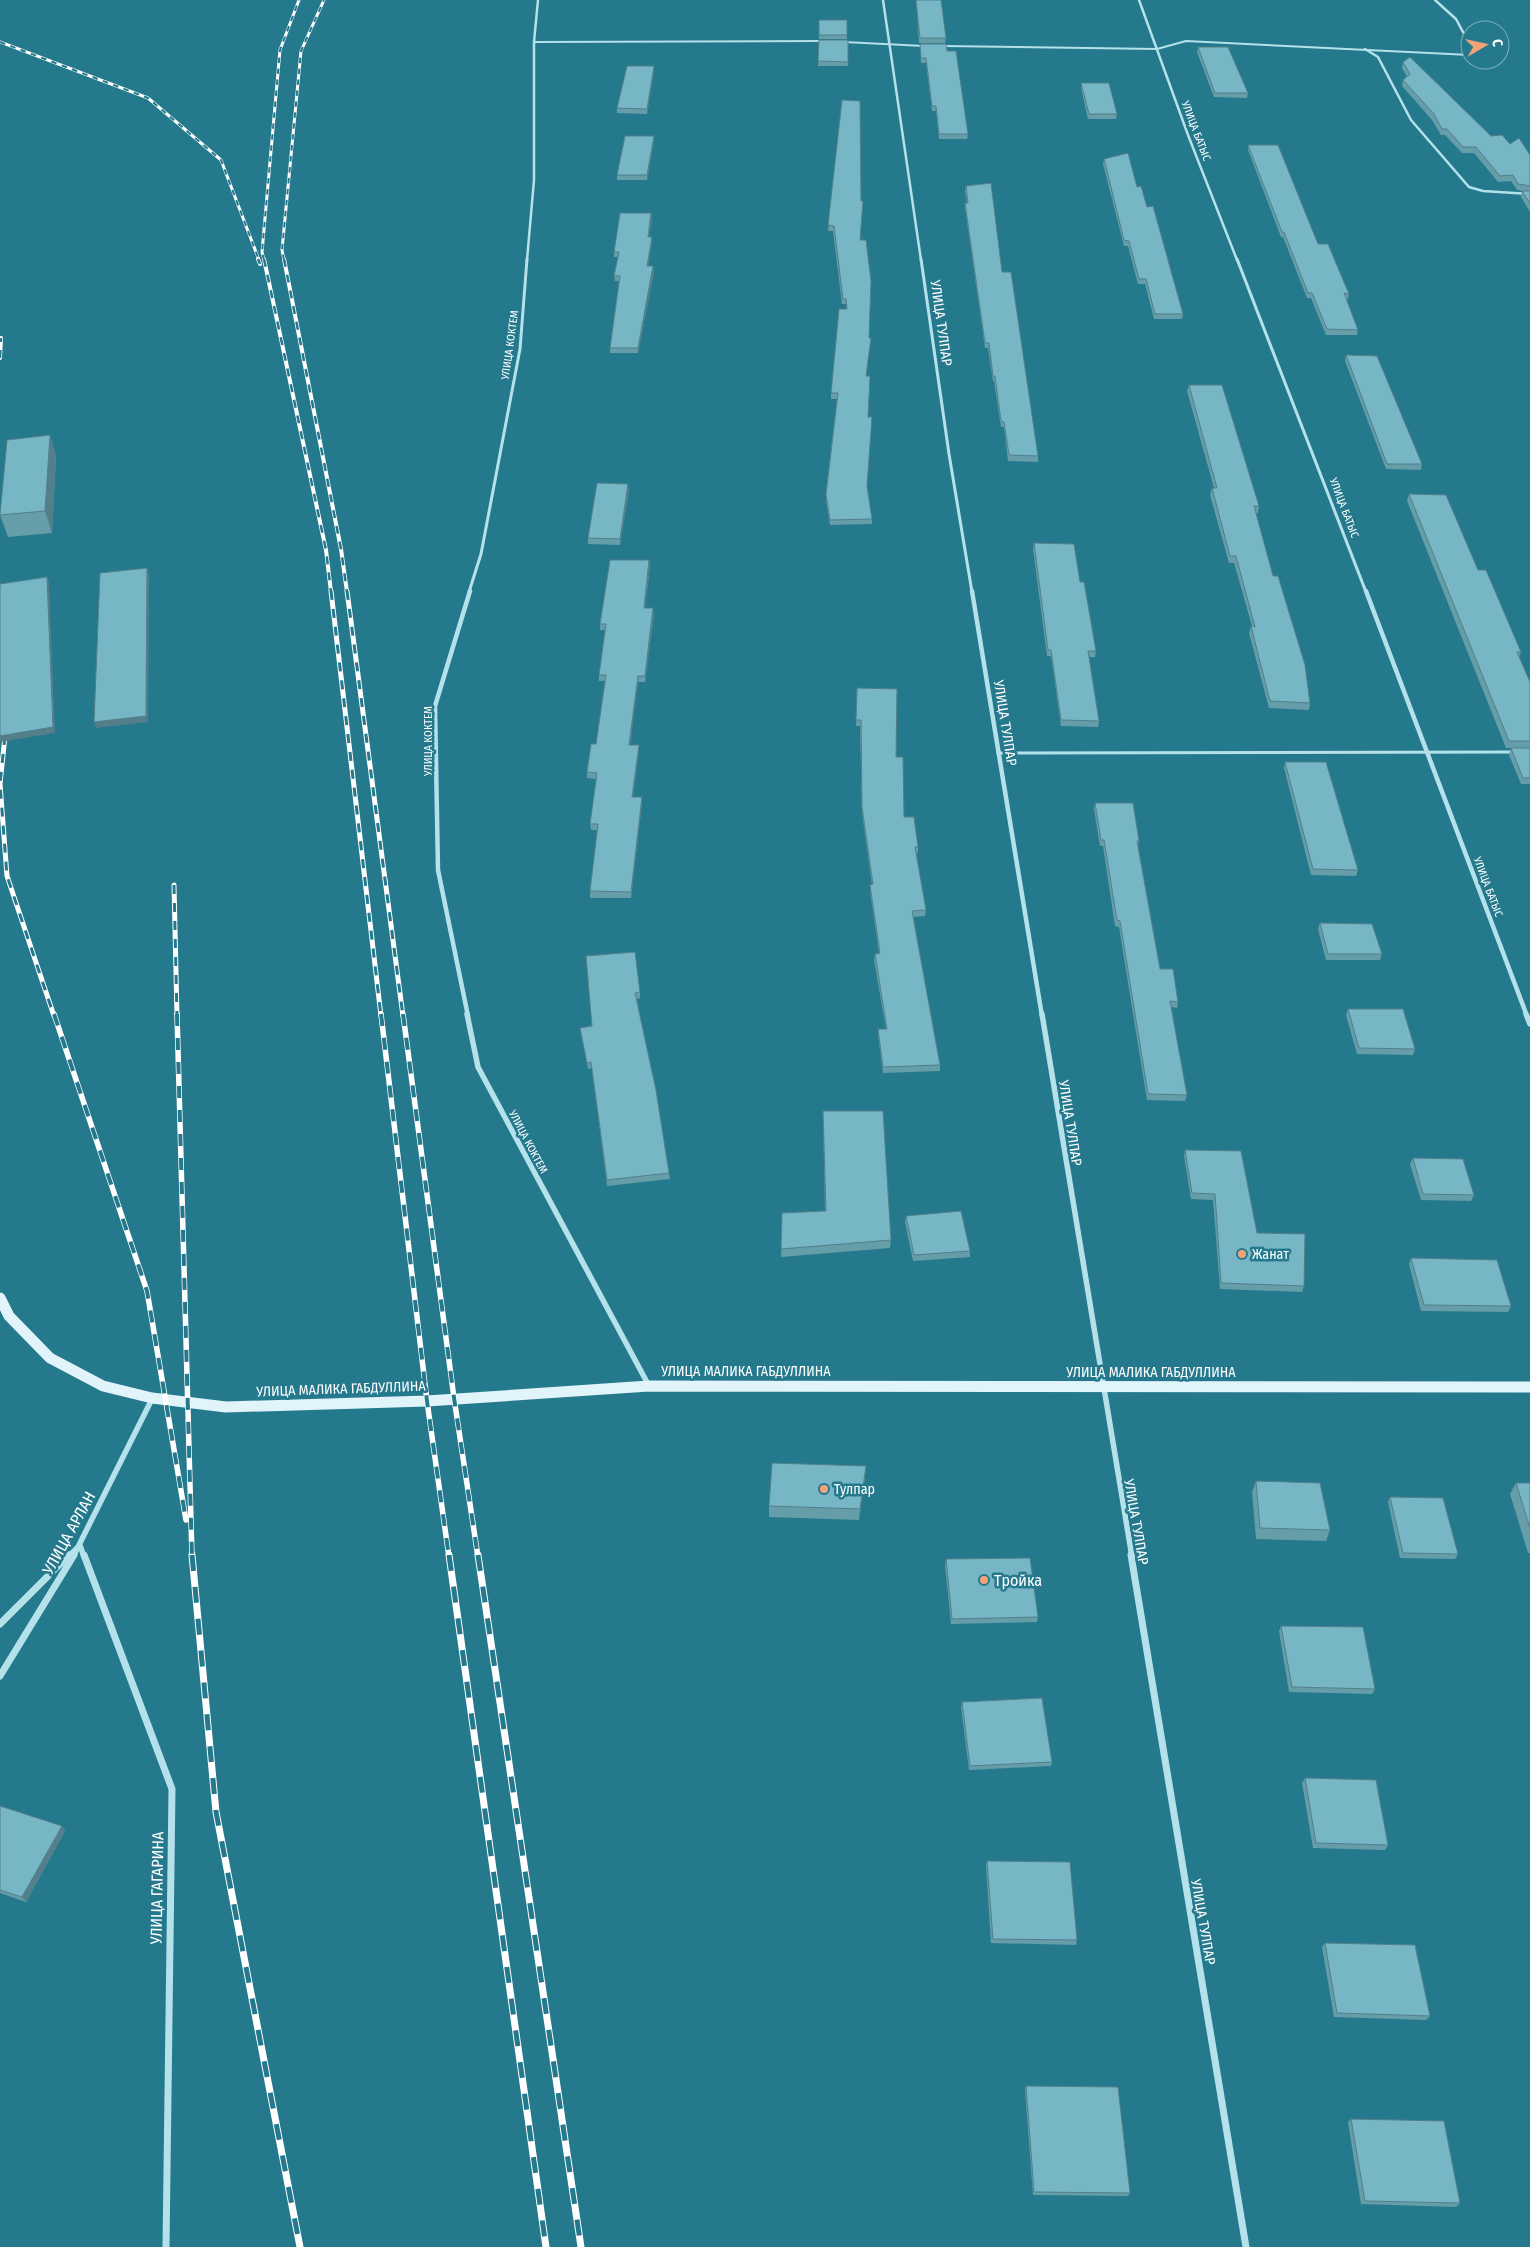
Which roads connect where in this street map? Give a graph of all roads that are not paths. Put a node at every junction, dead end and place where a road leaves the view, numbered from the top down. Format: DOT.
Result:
graph roads {
  1 [pos="538,0"];
  2 [pos="883,0"];
  3 [pos="1139,0"];
  4 [pos="1435,0"];
  5 [pos="1460,26"];
  6 [pos="534,42"];
  7 [pos="825,42"];
  8 [pos="844,42"];
  9 [pos="889,45"];
  10 [pos="928,46"];
  11 [pos="938,46"];
  12 [pos="1365,48"];
  13 [pos="1156,49"];
  14 [pos="1460,54"];
  15 [pos="1530,194"];
  16 [pos="1427,752"];
  17 [pos="1521,752"];
  18 [pos="998,753"];
  19 [pos="1530,1024"];
  20 [pos="0,1298"];
  21 [pos="649,1386"];
  22 [pos="1102,1386"];
  23 [pos="1530,1387"];
  24 [pos="152,1398"];
  25 [pos="80,1546"];
  26 [pos="0,1624"];
  27 [pos="0,1676"];
  28 [pos="166,2247"];
  29 [pos="1246,2247"];
  1 -- 6 [label="street, УЛИЦА КОКТЕМ"];
  2 -- 9 [label="street, УЛИЦА ТУЛПАР"];
  3 -- 13 [label="street, УЛИЦА БАТЫС"];
  4 -- 5 [label="street"];
  6 -- 7 [label="lane"];
  6 -- 21 [label="street, УЛИЦА КОКТЕМ"];
  8 -- 9 [label="lane"];
  9 -- 10 [label="lane"];
  9 -- 18 [label="street, УЛИЦА ТУЛПАР"];
  11 -- 13 [label="lane"];
  12 -- 13 [label="lane"];
  12 -- 14 [label="lane"];
  12 -- 15 [label="street"];
  13 -- 16 [label="street, УЛИЦА БАТЫС"];
  16 -- 17 [label="lane"];
  16 -- 18 [label="lane"];
  16 -- 19 [label="street, УЛИЦА БАТЫС"];
  18 -- 22 [label="street, УЛИЦА ТУЛПАР"];
  20 -- 24 [label="main road, УЛИЦА МАЛИКА ГАБДУЛЛИНА"];
  21 -- 22 [label="main road, УЛИЦА МАЛИКА ГАБДУЛЛИНА"];
  21 -- 24 [label="main road, УЛИЦА МАЛИКА ГАБДУЛЛИНА"];
  22 -- 23 [label="main road, УЛИЦА МАЛИКА ГАБДУЛЛИНА"];
  22 -- 29 [label="street, УЛИЦА ТУЛПАР"];
  24 -- 25 [label="street, УЛИЦА АРЛАН"];
  25 -- 26 [label="street"];
  25 -- 27 [label="street, УЛИЦА АРЛАН"];
  25 -- 28 [label="street, УЛИЦА ГАГАРИНА"];
}
